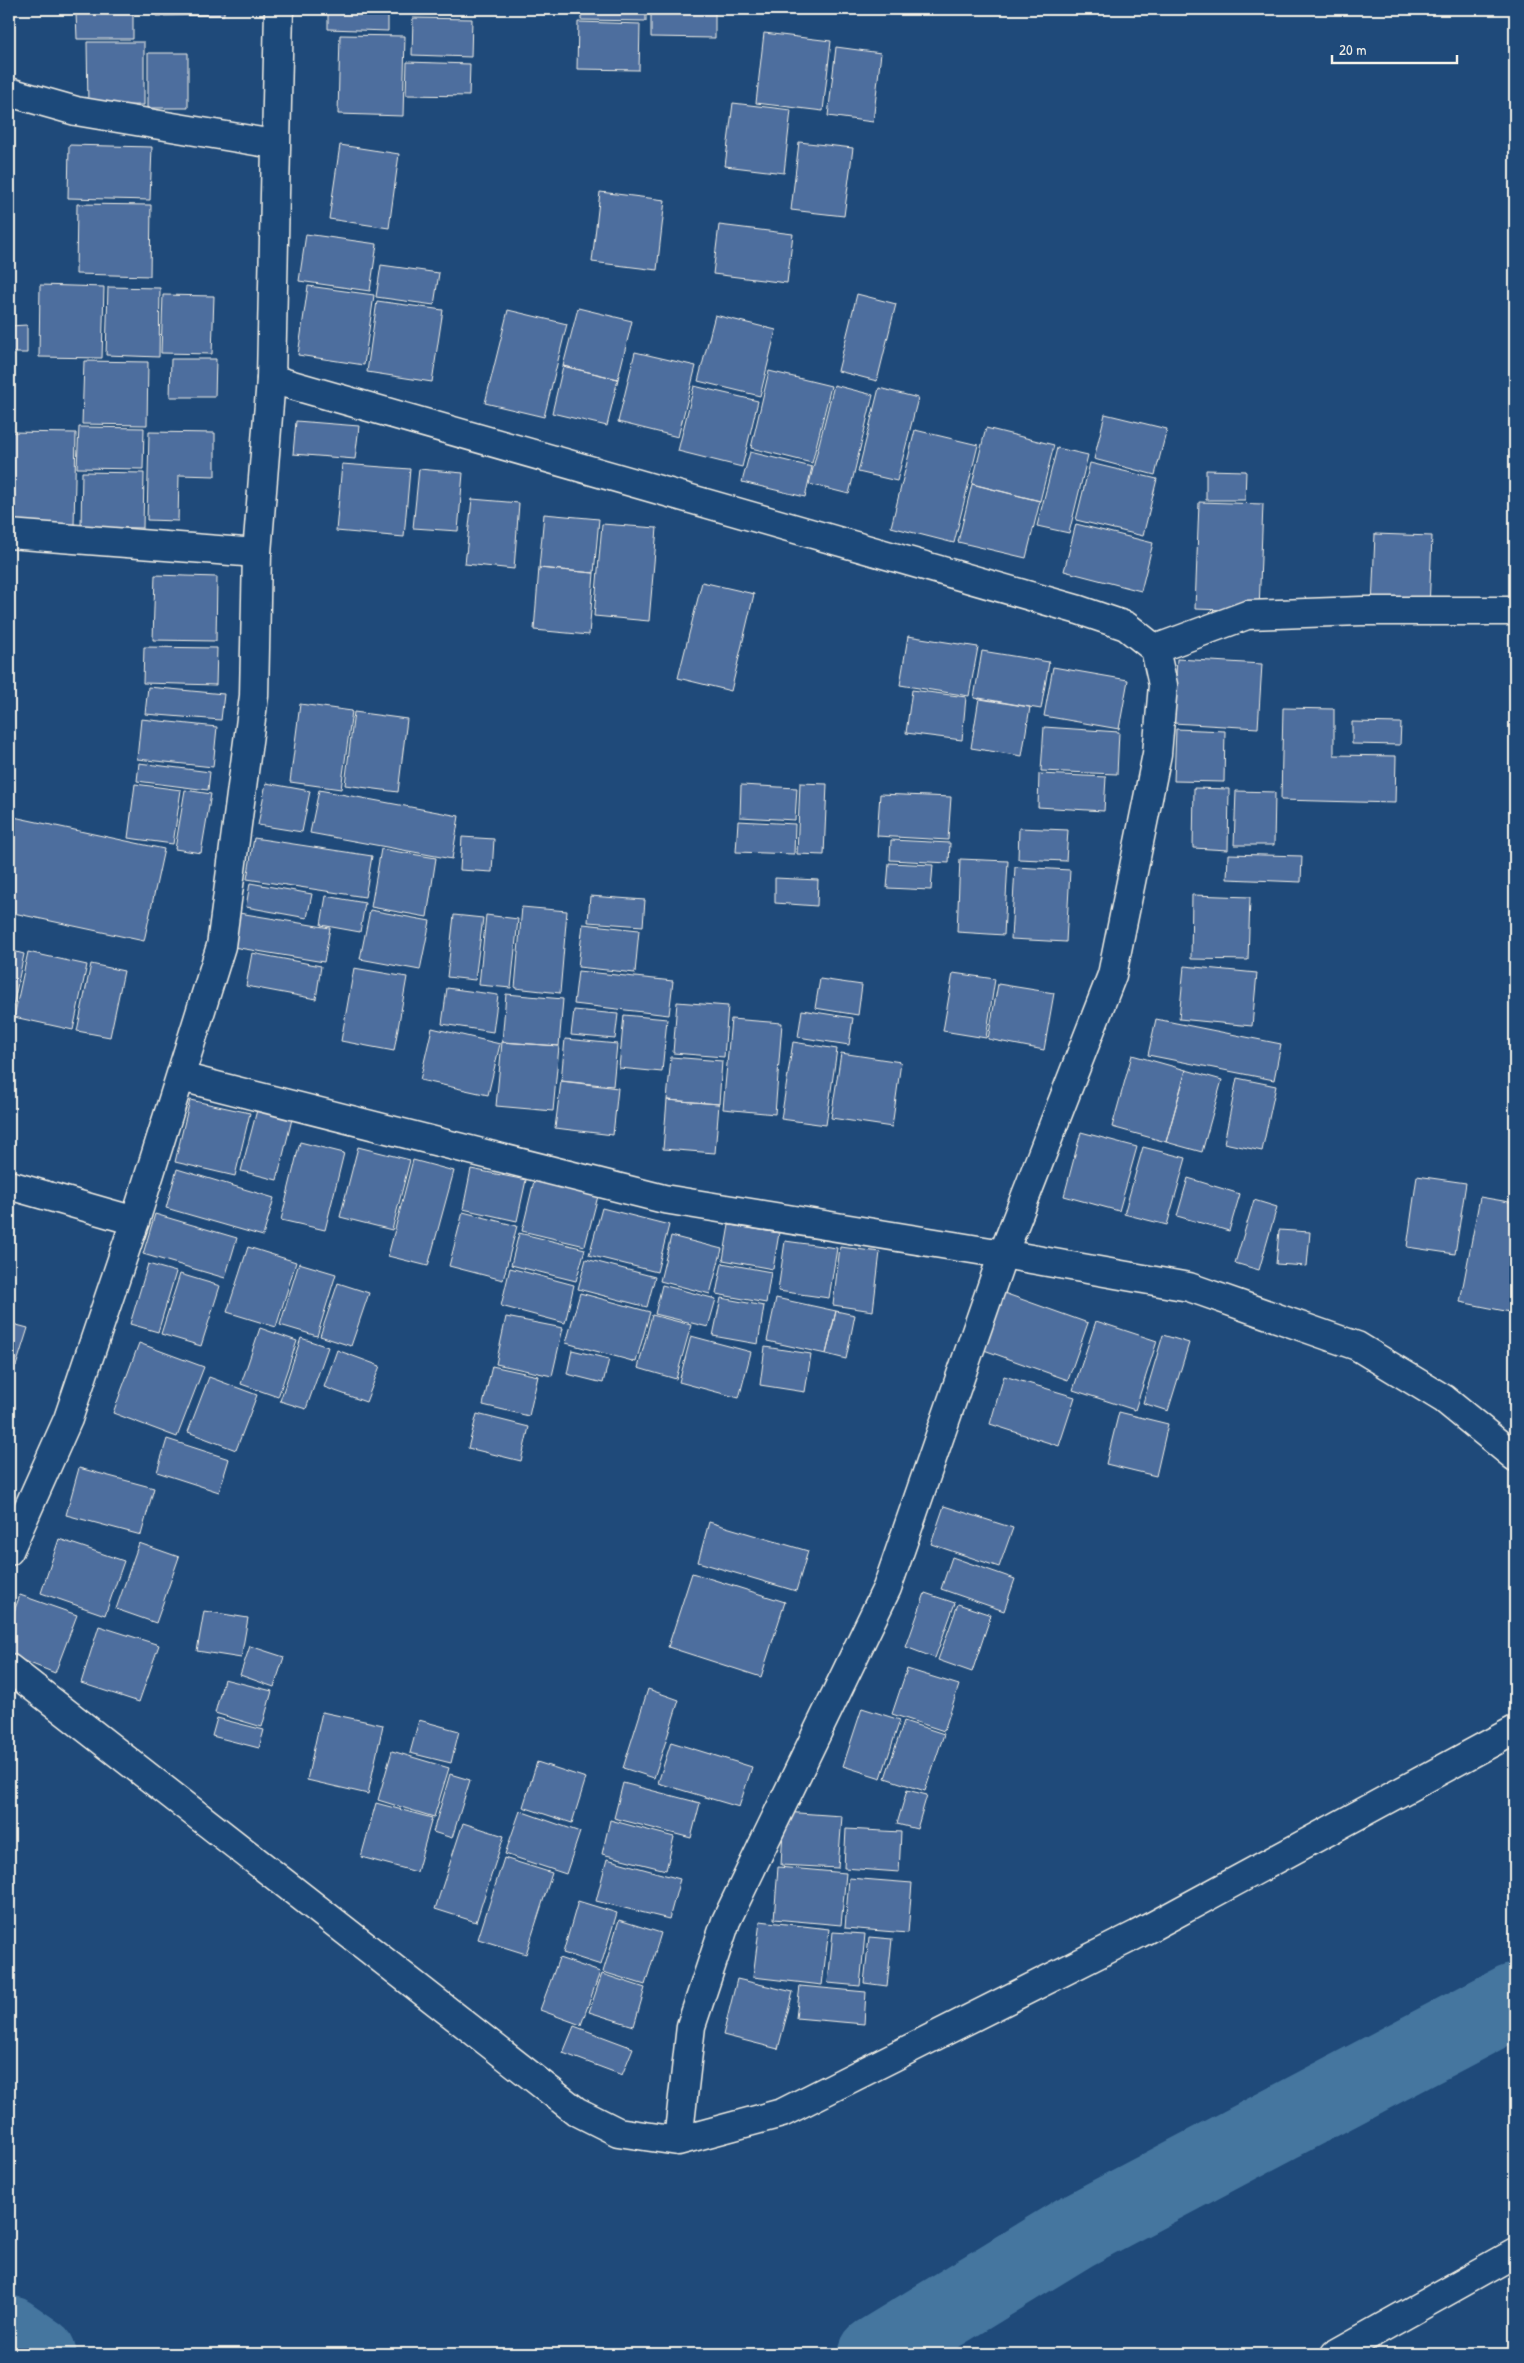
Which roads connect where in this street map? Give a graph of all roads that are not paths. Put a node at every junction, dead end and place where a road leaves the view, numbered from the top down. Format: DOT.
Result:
graph roads {
  1 [pos="279,9"];
  2 [pos="9,92"];
  3 [pos="274,144"];
  4 [pos="271,379"];
  5 [pos="9,534"];
  6 [pos="257,553"];
  7 [pos="1515,611"];
  8 [pos="1154,649"];
  9 [pos="182,1078"];
  10 [pos="9,1185"];
  11 [pos="135,1221"];
  12 [pos="1003,1254"];
  13 [pos="1515,1456"];
  14 [pos="9,1551"];
  15 [pos="9,1668"];
  16 [pos="1515,1730"];
  17 [pos="678,2141"];
  18 [pos="1515,2253"];
  19 [pos="1335,2354"];
  1 -- 3 [label="street"];
  2 -- 3 [label="street"];
  3 -- 4 [label="street"];
  4 -- 6 [label="street"];
  4 -- 8 [label="street"];
  5 -- 6 [label="street"];
  6 -- 9 [label="street"];
  7 -- 8 [label="street"];
  8 -- 12 [label="street"];
  9 -- 11 [label="street"];
  9 -- 12 [label="street"];
  10 -- 11 [label="street"];
  11 -- 14 [label="street"];
  12 -- 13 [label="street"];
  12 -- 17 [label="street"];
  15 -- 17 [label="street"];
  16 -- 17 [label="street"];
  18 -- 19 [label="street"];
}
